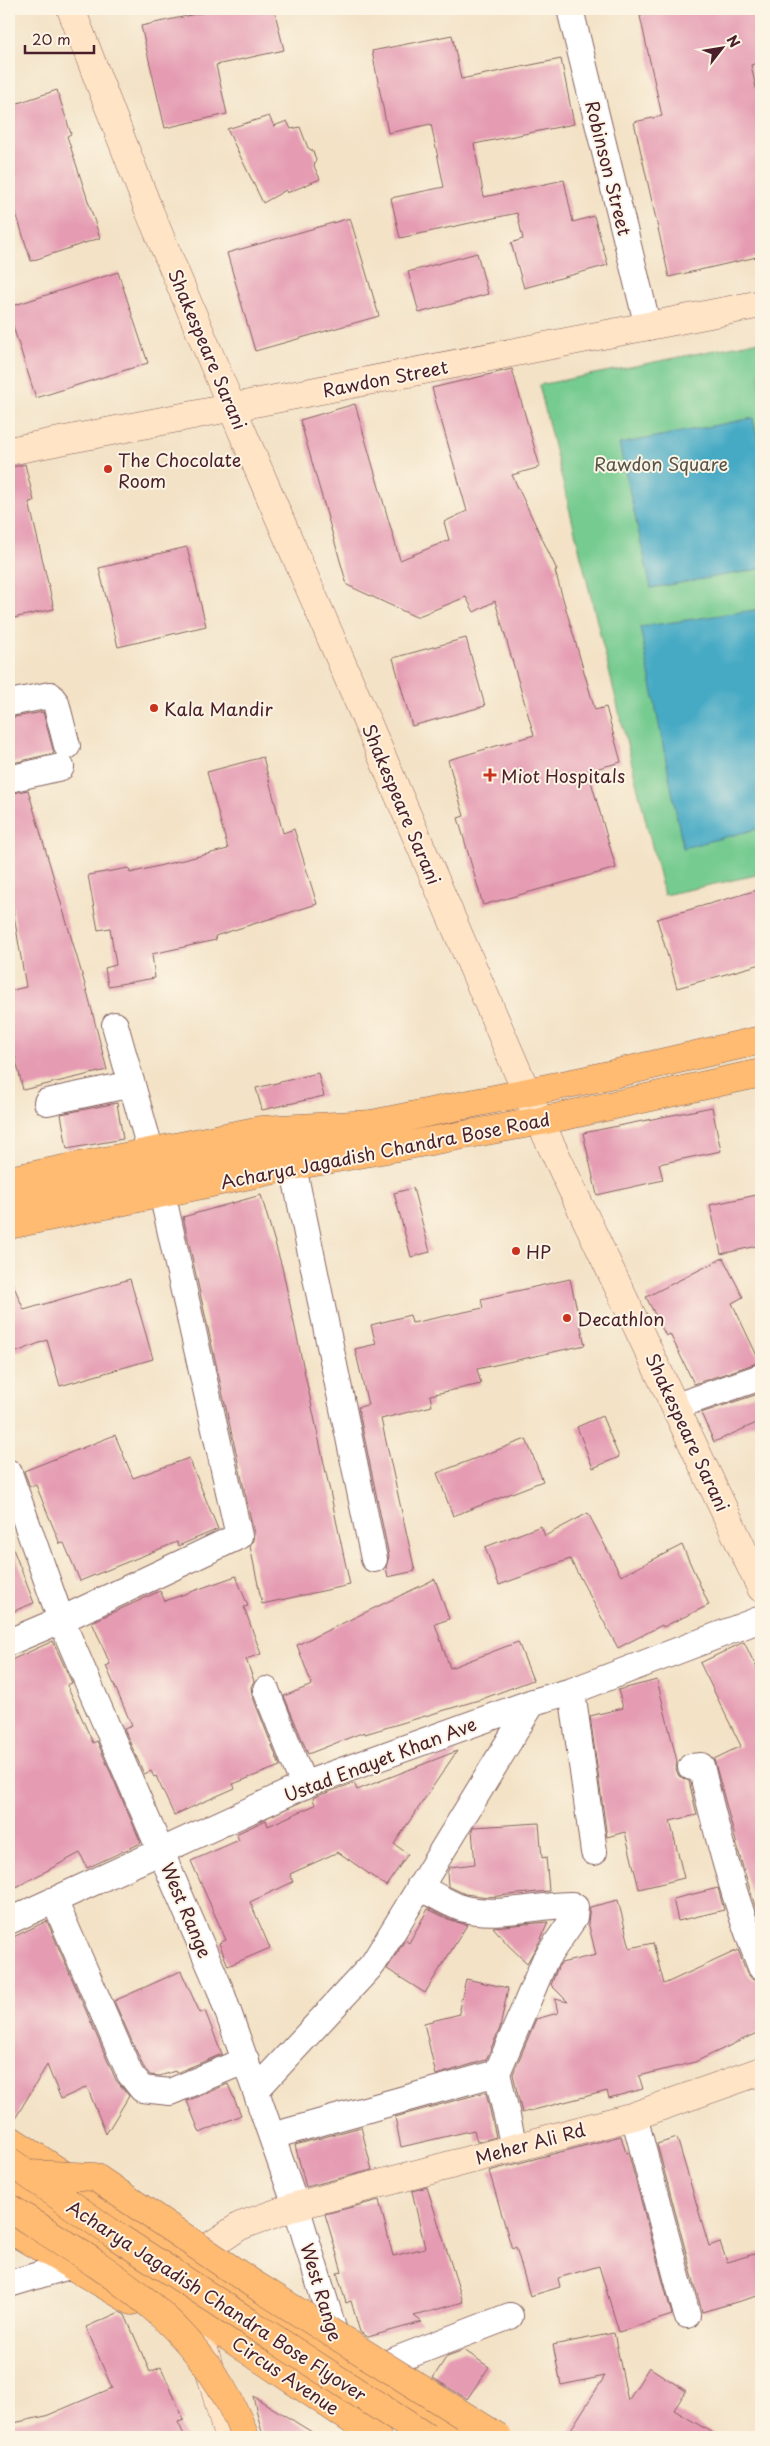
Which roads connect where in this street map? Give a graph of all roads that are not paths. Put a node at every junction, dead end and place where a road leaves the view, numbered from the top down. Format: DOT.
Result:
graph roads {
  1 [pos="71,9"];
  2 [pos="570,9"];
  3 [pos="761,304"];
  4 [pos="648,327"];
  5 [pos="232,408"];
  6 [pos="9,451"];
  7 [pos="9,702"];
  8 [pos="9,779"];
  9 [pos="115,1025"];
  10 [pos="761,1040"];
  11 [pos="761,1073"];
  12 [pos="132,1084"];
  13 [pos="527,1092"];
  14 [pos="47,1102"];
  15 [pos="541,1122"];
  16 [pos="372,1124"];
  17 [pos="151,1152"];
  18 [pos="293,1166"];
  19 [pos="9,1180"];
  20 [pos="162,1193"];
  21 [pos="9,1201"];
  22 [pos="9,1224"];
  23 [pos="761,1377"];
  24 [pos="676,1406"];
  25 [pos="9,1473"];
  26 [pos="374,1558"];
  27 [pos="761,1588"];
  28 [pos="761,1619"];
  29 [pos="61,1620"];
  30 [pos="9,1642"];
  31 [pos="266,1690"];
  32 [pos="572,1691"];
  33 [pos="533,1702"];
  34 [pos="691,1767"];
  35 [pos="304,1786"];
  36 [pos="161,1850"];
  37 [pos="594,1852"];
  38 [pos="419,1887"];
  39 [pos="54,1900"];
  40 [pos="10,1918"];
  41 [pos="761,1967"];
  42 [pos="246,2060"];
  43 [pos="761,2071"];
  44 [pos="497,2073"];
  45 [pos="257,2089"];
  46 [pos="634,2116"];
  47 [pos="272,2136"];
  48 [pos="9,2139"];
  49 [pos="514,2147"];
  50 [pos="15,2175"];
  51 [pos="296,2206"];
  52 [pos="9,2208"];
  53 [pos="9,2228"];
  54 [pos="191,2259"];
  55 [pos="69,2266"];
  56 [pos="9,2284"];
  57 [pos="186,2308"];
  58 [pos="687,2315"];
  59 [pos="510,2316"];
  60 [pos="342,2356"];
  61 [pos="366,2371"];
  62 [pos="228,2437"];
  63 [pos="245,2437"];
  64 [pos="377,2437"];
  65 [pos="426,2437"];
  66 [pos="474,2437"];
  67 [pos="498,2437"];
  1 -- 5 [label="main road, Shakespeare Sarani"];
  2 -- 4 [label="street, Robinson Street"];
  3 -- 4 [label="main road, Rawdon Street"];
  4 -- 5 [label="main road, Rawdon Street"];
  5 -- 6 [label="main road, Rawdon Street"];
  5 -- 13 [label="main road, Shakespeare Sarani"];
  7 -- 8 [label="street"];
  9 -- 12 [label="street"];
  10 -- 13 [label="main road, Acharya Jagadish Chandra Bose Road"];
  11 -- 15 [label="main road, Acharya Jagadish Chandra Bose Road"];
  12 -- 14 [label="street"];
  12 -- 17 [label="street"];
  13 -- 15 [label="main road, Shakespeare Sarani"];
  13 -- 16 [label="main road, Acharya Jagadish Chandra Bose Road"];
  15 -- 18 [label="main road, Acharya Jagadish Chandra Bose Road"];
  15 -- 24 [label="main road, Shakespeare Sarani"];
  16 -- 17 [label="main road, Acharya Jagadish Chandra Bose Road"];
  16 -- 21 [label="main road"];
  17 -- 19 [label="main road, Acharya Jagadish Chandra Bose Road"];
  18 -- 20 [label="main road, Acharya Jagadish Chandra Bose Road"];
  18 -- 26 [label="street"];
  20 -- 22 [label="main road, Acharya Jagadish Chandra Bose Road"];
  20 -- 29 [label="street"];
  23 -- 24 [label="street"];
  24 -- 27 [label="main road, Shakespeare Sarani"];
  25 -- 29 [label="street, West Range"];
  28 -- 32 [label="street, Ustad Enayet Khan Ave"];
  29 -- 30 [label="street"];
  29 -- 36 [label="street, West Range"];
  31 -- 35 [label="street"];
  32 -- 33 [label="street, Ustad Enayet Khan Ave"];
  32 -- 37 [label="street"];
  33 -- 35 [label="street, Ustad Enayet Khan Ave"];
  33 -- 38 [label="street"];
  34 -- 41 [label="street"];
  35 -- 36 [label="street, Ustad Enayet Khan Ave"];
  36 -- 39 [label="street, Ustad Enayet Khan Ave"];
  36 -- 42 [label="street, West Range"];
  38 -- 44 [label="street"];
  38 -- 45 [label="street"];
  39 -- 40 [label="street, Ustad Enayet Khan Ave"];
  39 -- 42 [label="street"];
  42 -- 45 [label="street, West Range"];
  43 -- 46 [label="main road, Meher Ali Rd"];
  44 -- 47 [label="street"];
  44 -- 49 [label="street"];
  45 -- 47 [label="street, West Range"];
  46 -- 49 [label="main road, Meher Ali Rd"];
  46 -- 58 [label="street"];
  47 -- 51 [label="street, West Range"];
  48 -- 54 [label="main road"];
  49 -- 51 [label="main road, Meher Ali Rd"];
  50 -- 57 [label="main road, Acharya Jagadish Chandra Bose Flyover"];
  50 -- 65 [label="main road, Acharya Jagadish Chandra Bose Flyover, bridge"];
  50 -- 67 [label="main road, bridge"];
  51 -- 54 [label="main road, Meher Ali Rd"];
  51 -- 60 [label="street, West Range"];
  52 -- 63 [label="main road, bridge"];
  53 -- 55 [label="main road"];
  54 -- 57 [label="main road"];
  54 -- 60 [label="main road"];
  55 -- 56 [label="street"];
  55 -- 57 [label="main road"];
  57 -- 62 [label="main road"];
  57 -- 64 [label="main road, Circus Avenue"];
  59 -- 61 [label="street"];
  60 -- 61 [label="main road"];
  61 -- 66 [label="main road"];
}
